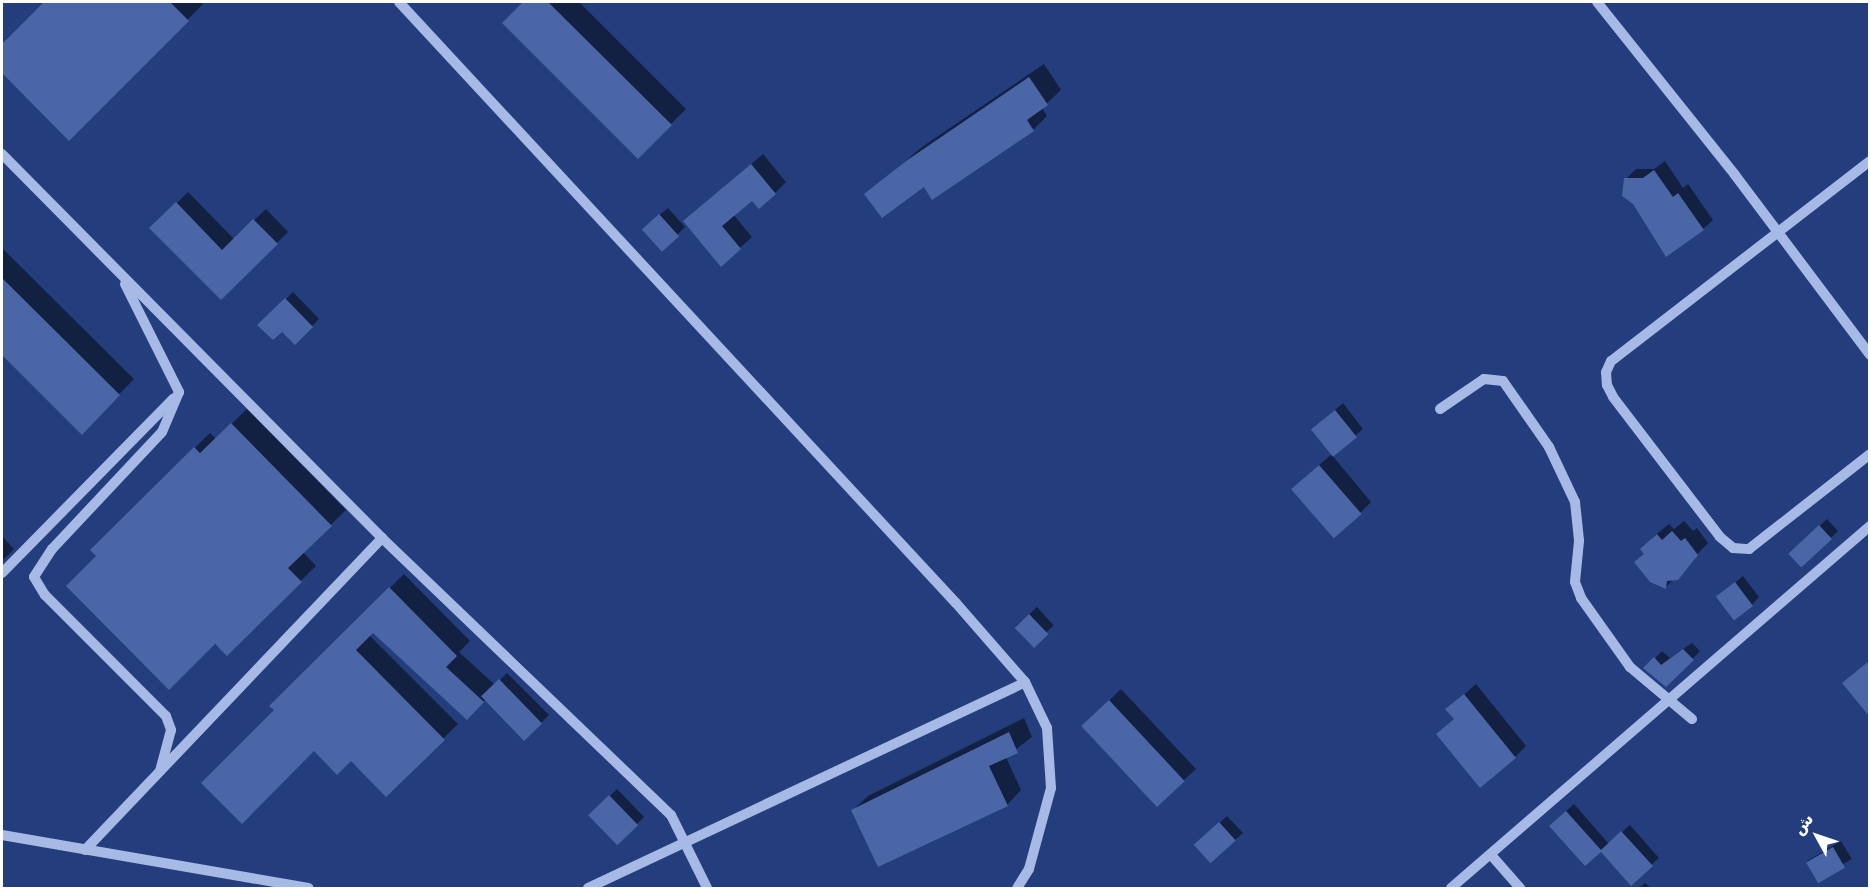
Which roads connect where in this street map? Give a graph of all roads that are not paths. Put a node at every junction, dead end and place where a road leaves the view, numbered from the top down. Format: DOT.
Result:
graph roads {
  1 [pos="399,2"];
  2 [pos="1597,2"];
  3 [pos="2,154"];
  4 [pos="1869,161"];
  5 [pos="1775,233"];
  6 [pos="119,272"];
  7 [pos="1869,355"];
  8 [pos="179,392"];
  9 [pos="1440,409"];
  10 [pos="1869,454"];
  11 [pos="1869,526"];
  12 [pos="382,538"];
  13 [pos="2,573"];
  14 [pos="1025,682"];
  15 [pos="1668,699"];
  16 [pos="1692,720"];
  17 [pos="160,771"];
  18 [pos="2,835"];
  19 [pos="687,842"];
  20 [pos="85,850"];
  21 [pos="1492,856"];
  22 [pos="308,888"];
  23 [pos="588,888"];
  24 [pos="707,888"];
  25 [pos="1017,888"];
  26 [pos="1451,888"];
  27 [pos="1520,888"];
  1 -- 14 [label="street"];
  2 -- 5 [label="street"];
  3 -- 6 [label="street"];
  4 -- 5 [label="street"];
  5 -- 7 [label="street"];
  5 -- 10 [label="street"];
  6 -- 8 [label="street"];
  6 -- 12 [label="street"];
  8 -- 13 [label="street"];
  8 -- 17 [label="street"];
  9 -- 15 [label="street"];
  11 -- 15 [label="street"];
  12 -- 17 [label="street"];
  12 -- 19 [label="street"];
  14 -- 19 [label="street"];
  14 -- 25 [label="street"];
  15 -- 16 [label="street"];
  15 -- 21 [label="street"];
  17 -- 20 [label="street"];
  18 -- 20 [label="street"];
  19 -- 23 [label="street"];
  19 -- 24 [label="street"];
  20 -- 22 [label="street"];
  21 -- 26 [label="street"];
  21 -- 27 [label="street"];
}
